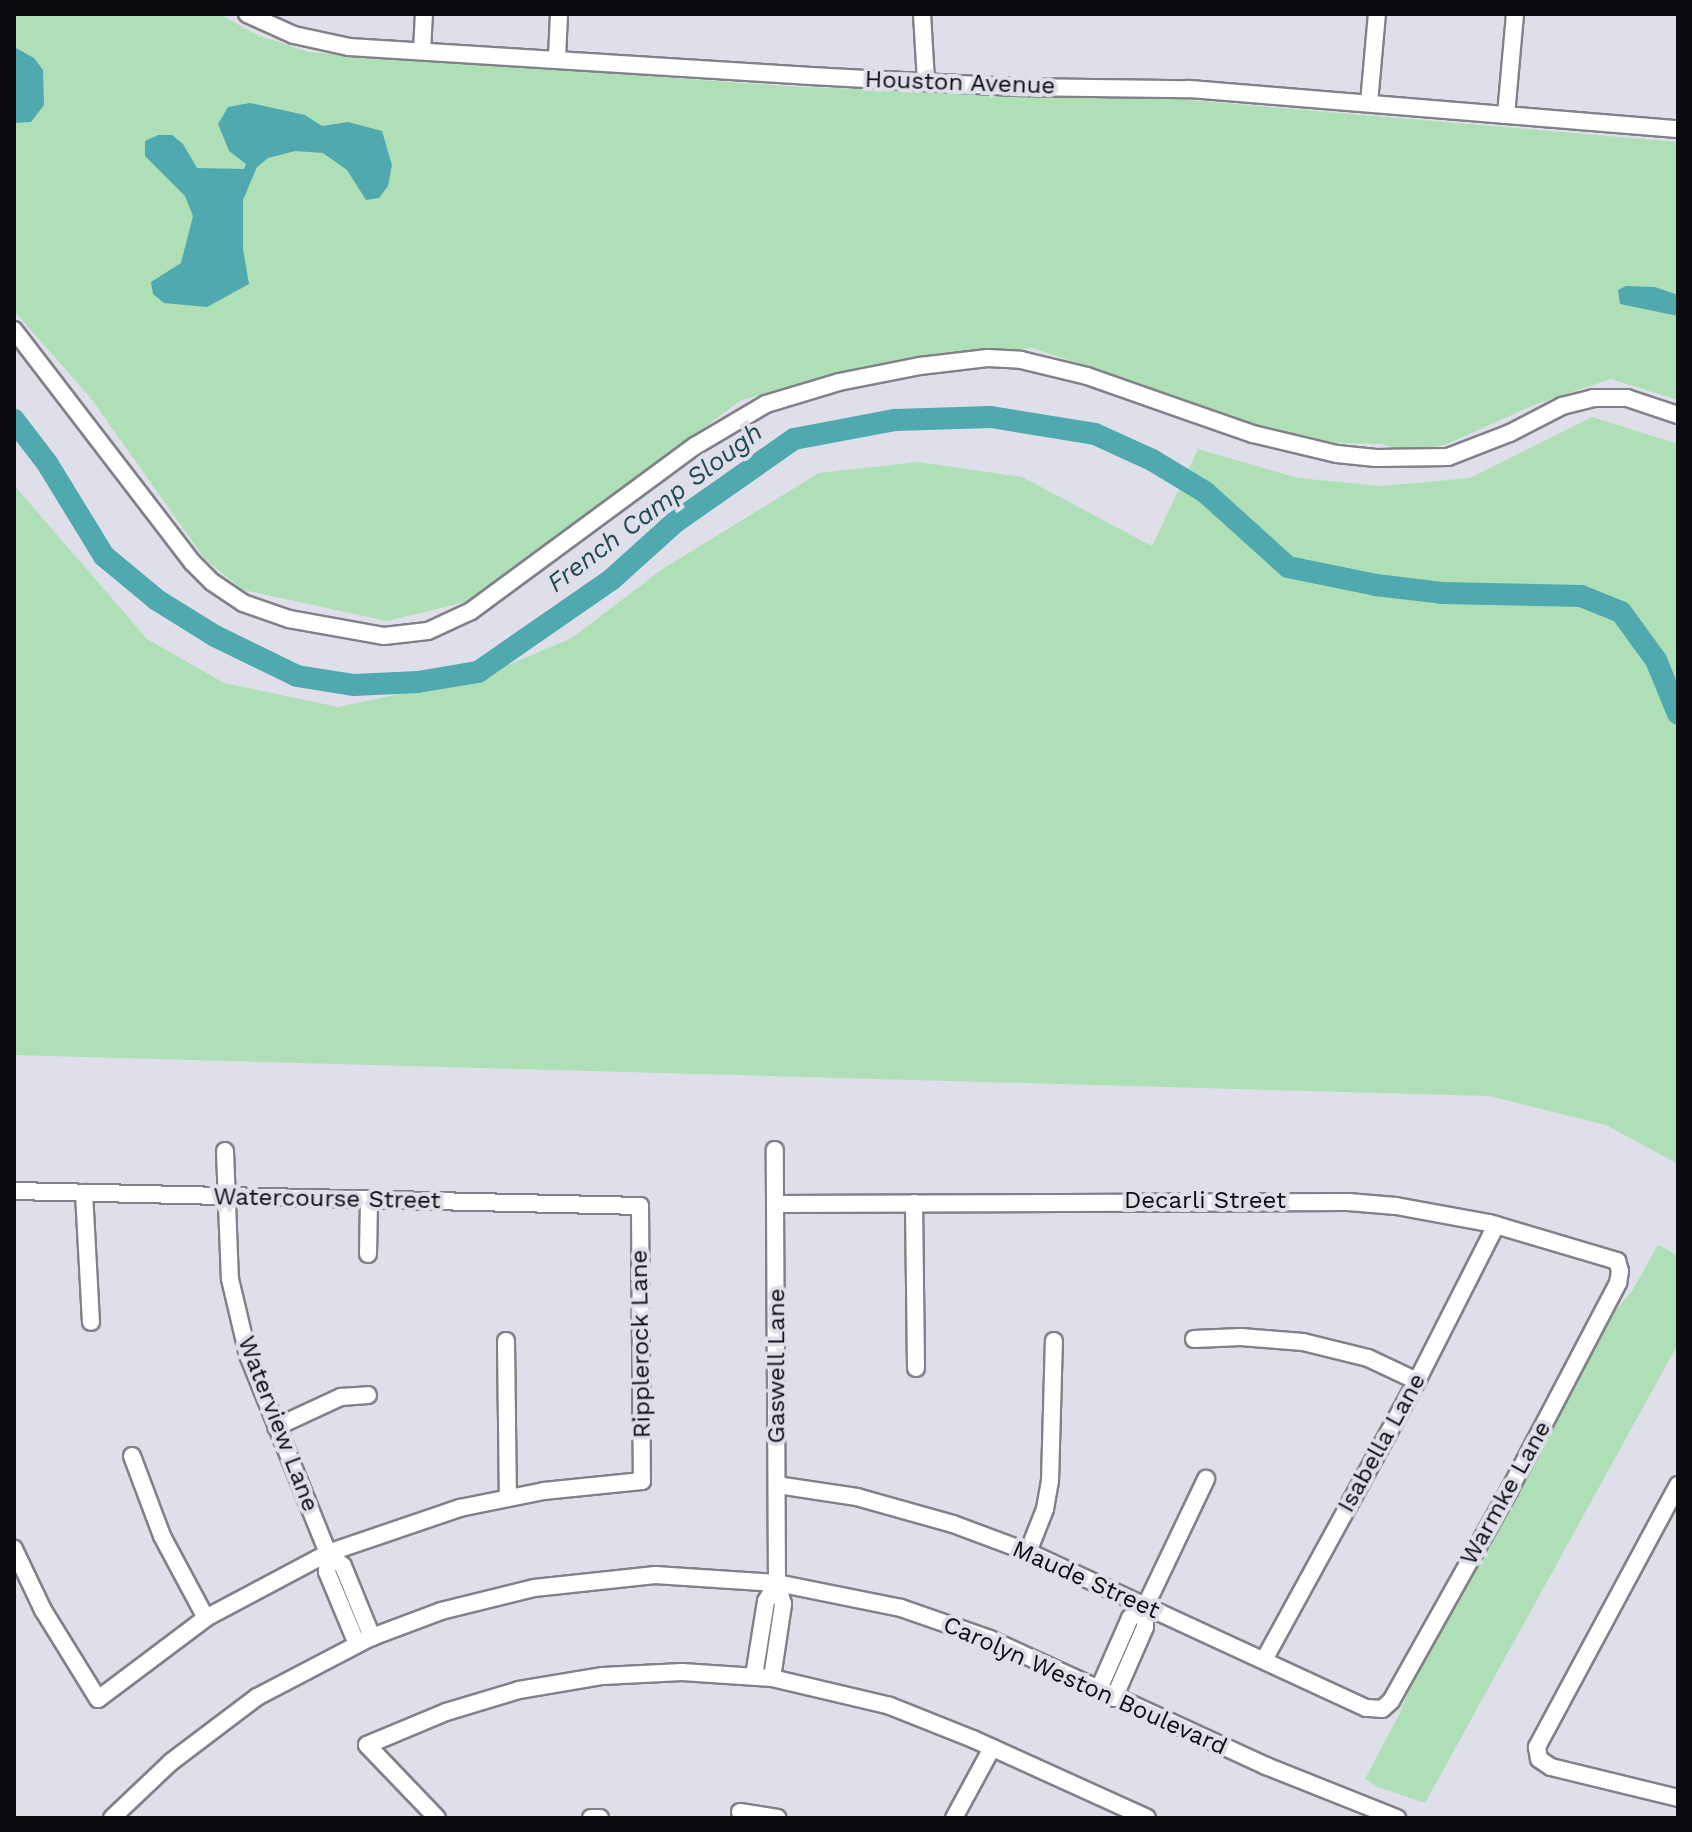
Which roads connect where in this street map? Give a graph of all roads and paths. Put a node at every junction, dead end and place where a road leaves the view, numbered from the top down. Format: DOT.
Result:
graph roads {
  1 [pos="247,14"];
  2 [pos="424,14"];
  3 [pos="559,14"];
  4 [pos="922,14"];
  5 [pos="1377,14"];
  6 [pos="1515,14"];
  7 [pos="422,51"];
  8 [pos="557,57"];
  9 [pos="926,82"];
  10 [pos="1369,103"];
  11 [pos="1506,115"];
  12 [pos="1678,129"];
  13 [pos="14,330"];
  14 [pos="1678,415"];
  15 [pos="775,1150"];
  16 [pos="225,1151"];
  17 [pos="14,1191"];
  18 [pos="84,1193"];
  19 [pos="225,1196"];
  20 [pos="369,1200"];
  21 [pos="914,1203"];
  22 [pos="776,1204"];
  23 [pos="640,1206"];
  24 [pos="1496,1225"];
  25 [pos="368,1254"];
  26 [pos="1620,1271"];
  27 [pos="91,1322"];
  28 [pos="1194,1339"];
  29 [pos="506,1341"];
  30 [pos="1054,1341"];
  31 [pos="916,1368"];
  32 [pos="1417,1381"];
  33 [pos="368,1395"];
  34 [pos="276,1427"];
  35 [pos="132,1456"];
  36 [pos="1206,1479"];
  37 [pos="778,1485"];
  38 [pos="1678,1485"];
  39 [pos="508,1497"];
  40 [pos="14,1549"];
  41 [pos="1028,1552"];
  42 [pos="328,1553"];
  43 [pos="777,1583"];
  44 [pos="1145,1607"];
  45 [pos="206,1618"];
  46 [pos="365,1640"];
  47 [pos="1264,1660"];
  48 [pos="754,1676"];
  49 [pos="772,1678"];
  50 [pos="1106,1694"];
  51 [pos="1382,1709"];
  52 [pos="992,1748"];
  53 [pos="1678,1797"];
  54 [pos="740,1812"];
  55 [pos="112,1818"];
  56 [pos="437,1818"];
  57 [pos="591,1818"];
  58 [pos="600,1818"];
  59 [pos="778,1818"];
  60 [pos="954,1818"];
  61 [pos="1147,1818"];
  62 [pos="1397,1818"];
  1 -- 7 [label="street, Houston Avenue"];
  2 -- 7 [label="street"];
  3 -- 8 [label="street"];
  4 -- 9 [label="street"];
  5 -- 10 [label="street"];
  6 -- 11 [label="street"];
  7 -- 8 [label="street, Houston Avenue"];
  8 -- 9 [label="street, Houston Avenue"];
  9 -- 10 [label="street, Houston Avenue"];
  10 -- 11 [label="street, Houston Avenue"];
  11 -- 12 [label="street, Houston Avenue"];
  13 -- 14 [label="street"];
  15 -- 22 [label="street, Gaswell Lane"];
  16 -- 19 [label="street, Waterview Lane"];
  17 -- 18 [label="street, Watercourse Street"];
  18 -- 19 [label="street, Watercourse Street"];
  18 -- 27 [label="street"];
  19 -- 20 [label="street, Watercourse Street"];
  19 -- 34 [label="street, Waterview Lane"];
  20 -- 23 [label="street, Watercourse Street"];
  20 -- 25 [label="street"];
  21 -- 22 [label="street, Decarli Street"];
  21 -- 24 [label="street, Decarli Street"];
  21 -- 31 [label="street"];
  22 -- 37 [label="street, Gaswell Lane"];
  23 -- 39 [label="street, Ripplerock Lane"];
  24 -- 26 [label="street, Decarli Street"];
  24 -- 32 [label="street, Isabella Lane"];
  26 -- 51 [label="street, Warmke Lane"];
  28 -- 32 [label="street"];
  29 -- 39 [label="street"];
  30 -- 41 [label="street"];
  32 -- 47 [label="street, Isabella Lane"];
  33 -- 34 [label="street"];
  34 -- 42 [label="street, Waterview Lane"];
  35 -- 45 [label="street"];
  36 -- 44 [label="street"];
  37 -- 41 [label="street, Maude Street"];
  37 -- 43 [label="street, Gaswell Lane"];
  38 -- 53 [label="street"];
  39 -- 42 [label="street"];
  40 -- 45 [label="street"];
  41 -- 44 [label="street, Maude Street"];
  42 -- 45 [label="street"];
  42 -- 46 [label="street, Waterview Lane"];
  43 -- 46 [label="street, Carolyn Weston Boulevard"];
  43 -- 48 [label="street, Gaswell Lane"];
  43 -- 49 [label="street, Gaswell Lane"];
  43 -- 50 [label="street, Carolyn Weston Boulevard"];
  44 -- 47 [label="street, Maude Street"];
  44 -- 50 [label="street"];
  46 -- 55 [label="street, Carolyn Weston Boulevard"];
  47 -- 51 [label="street, Maude Street"];
  48 -- 49 [label="street"];
  48 -- 56 [label="street"];
  49 -- 52 [label="street"];
  50 -- 62 [label="street, Carolyn Weston Boulevard"];
  52 -- 60 [label="street"];
  52 -- 61 [label="street"];
  54 -- 59 [label="street"];
  57 -- 58 [label="street"];
}
